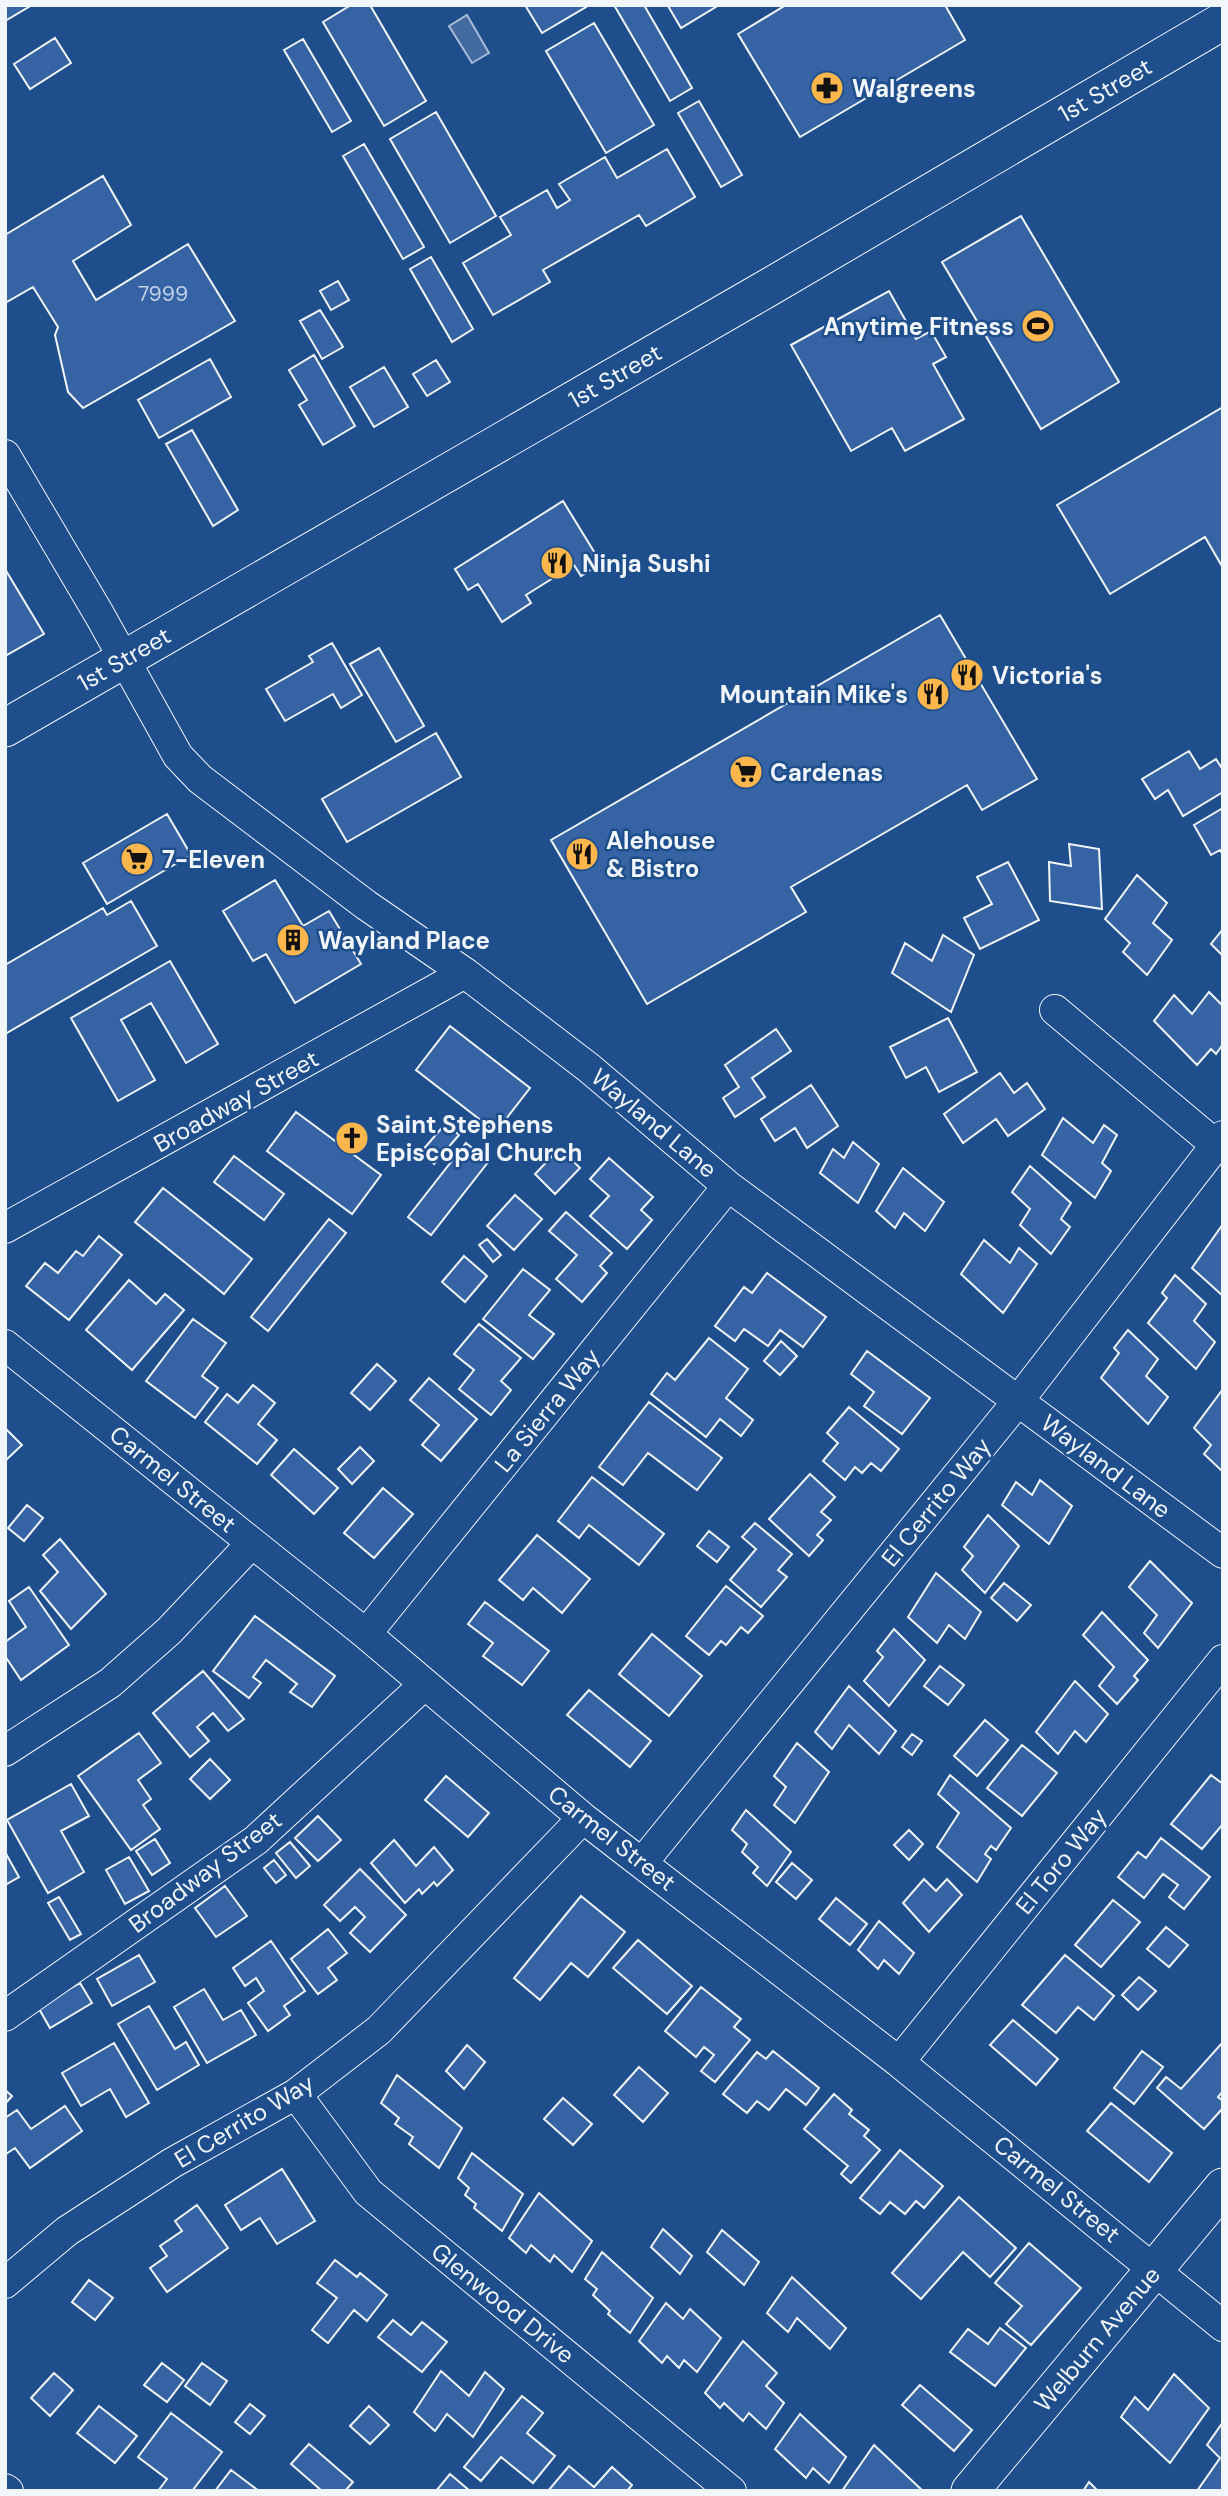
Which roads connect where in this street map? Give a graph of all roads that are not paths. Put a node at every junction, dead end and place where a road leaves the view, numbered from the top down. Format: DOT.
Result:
graph roads {
  1 [pos="1223,21"];
  2 [pos="5,455"];
  3 [pos="124,659"];
  4 [pos="5,728"];
  5 [pos="465,973"];
  6 [pos="1055,1010"];
  7 [pos="1219,1141"];
  8 [pos="729,1186"];
  9 [pos="5,1228"];
  10 [pos="5,1345"];
  11 [pos="1018,1401"];
  12 [pos="252,1543"];
  13 [pos="1223,1553"];
  14 [pos="366,1634"];
  15 [pos="1223,1660"];
  16 [pos="424,1685"];
  17 [pos="5,1751"];
  18 [pos="583,1818"];
  19 [pos="642,1863"];
  20 [pos="5,2016"];
  21 [pos="899,2062"];
  22 [pos="296,2094"];
  23 [pos="1223,2187"];
  24 [pos="1155,2269"];
  25 [pos="5,2283"];
  26 [pos="1223,2326"];
  27 [pos="731,2491"];
  28 [pos="970,2491"];
  1 -- 3 [label="main road, 1st Street"];
  2 -- 3 [label="street, Wayland Lane"];
  3 -- 4 [label="main road, 1st Street"];
  3 -- 5 [label="street, Wayland Lane"];
  5 -- 8 [label="street, Wayland Lane"];
  5 -- 9 [label="street, Broadway Street"];
  6 -- 7 [label="street"];
  7 -- 11 [label="street, El Cerrito Way"];
  8 -- 11 [label="street, Wayland Lane"];
  8 -- 14 [label="street, La Sierra Way"];
  10 -- 12 [label="street, Carmel Street"];
  11 -- 13 [label="street, Wayland Lane"];
  11 -- 19 [label="street, El Cerrito Way"];
  12 -- 14 [label="street, Carmel Street"];
  12 -- 17 [label="street"];
  14 -- 16 [label="street, Carmel Street"];
  15 -- 21 [label="street, El Toro Way"];
  16 -- 18 [label="street, Carmel Street"];
  16 -- 20 [label="street, Broadway Street"];
  18 -- 19 [label="street, Carmel Street"];
  18 -- 22 [label="street, El Cerrito Way"];
  19 -- 21 [label="street, Carmel Street"];
  21 -- 24 [label="street, Carmel Street"];
  22 -- 25 [label="street, El Cerrito Way"];
  22 -- 27 [label="street, Glenwood Drive"];
  23 -- 24 [label="main road, Welburn Avenue"];
  24 -- 26 [label="street, Carmel Street"];
  24 -- 28 [label="main road, Welburn Avenue"];
}
